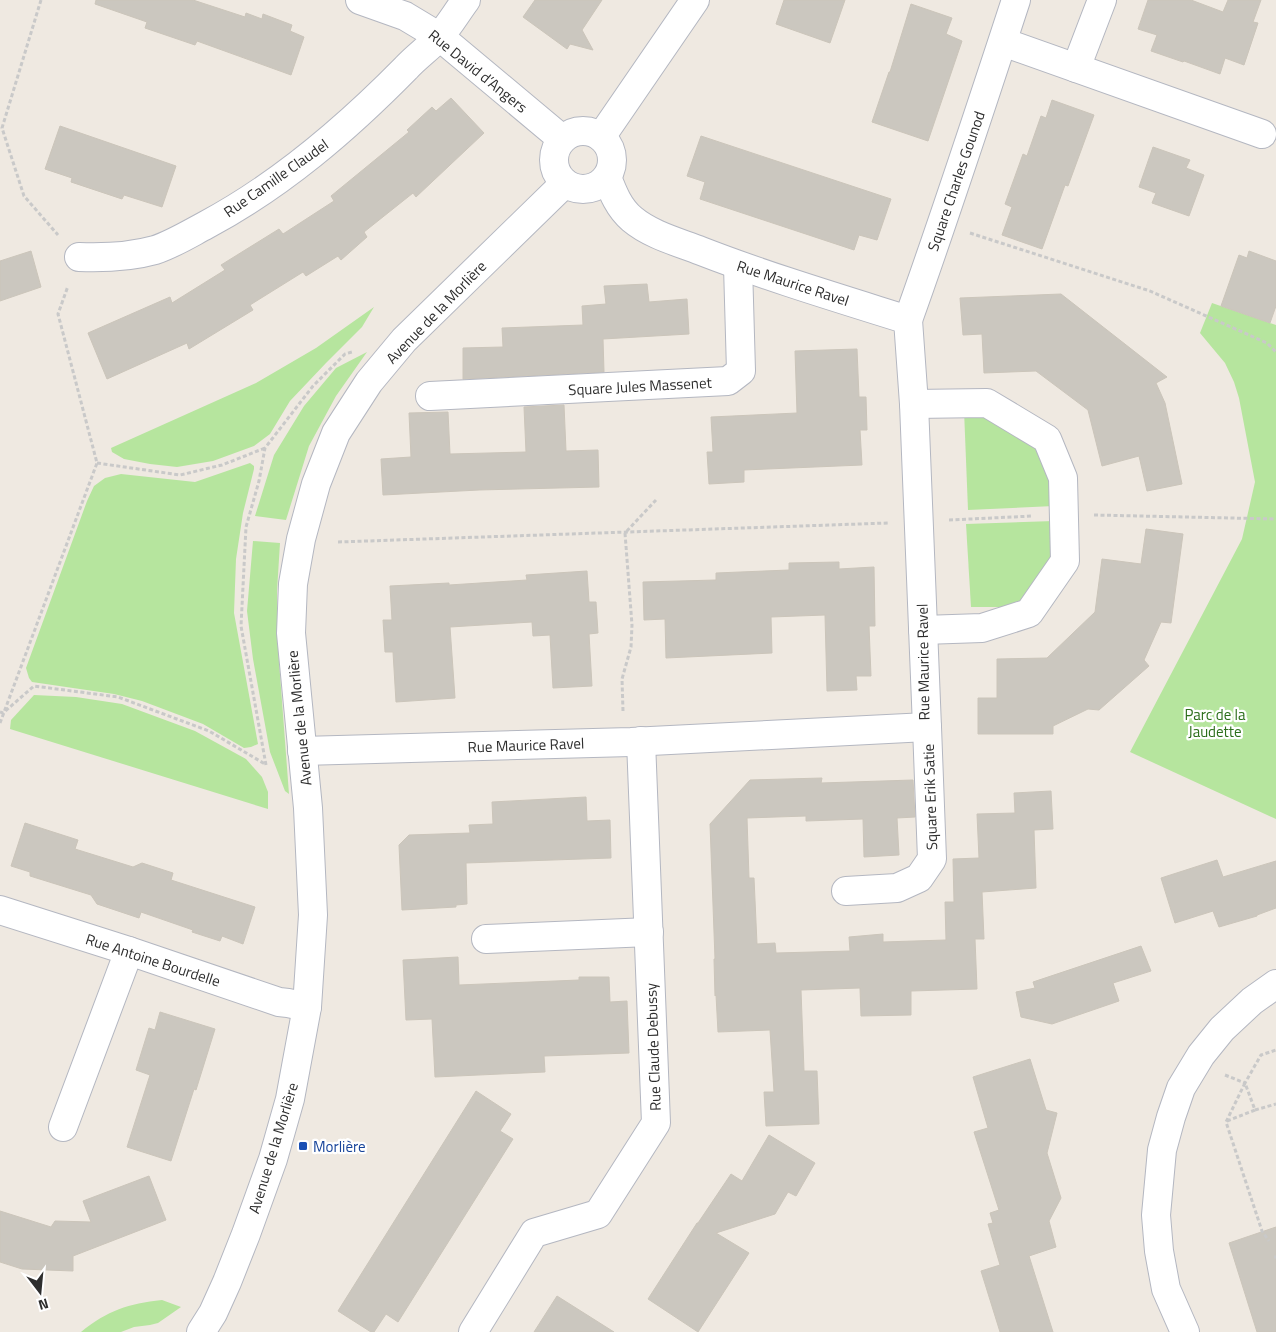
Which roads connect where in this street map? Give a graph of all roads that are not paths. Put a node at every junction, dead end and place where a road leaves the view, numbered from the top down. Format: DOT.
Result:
graph roads {
  1 [pos="360,0"];
  2 [pos="466,0"];
  3 [pos="695,0"];
  4 [pos="1015,0"];
  5 [pos="1102,0"];
  6 [pos="440,37"];
  7 [pos="1003,42"];
  8 [pos="1076,68"];
  9 [pos="1262,134"];
  10 [pos="601,137"];
  11 [pos="562,139"];
  12 [pos="607,177"];
  13 [pos="565,183"];
  14 [pos="79,257"];
  15 [pos="738,266"];
  16 [pos="908,320"];
  17 [pos="430,396"];
  18 [pos="914,404"];
  19 [pos="923,630"];
  20 [pos="927,727"];
  21 [pos="642,741"];
  22 [pos="302,751"];
  23 [pos="846,891"];
  24 [pos="0,910"];
  25 [pos="649,932"];
  26 [pos="486,939"];
  27 [pos="129,951"];
  28 [pos="1276,984"];
  29 [pos="307,1006"];
  30 [pos="63,1127"];
  31 [pos="201,1332"];
  32 [pos="473,1332"];
  33 [pos="1185,1332"];
  1 -- 6 [label="street, Rue David d’Angers"];
  2 -- 6 [label="street, Rue Camille Claudel"];
  3 -- 10 [label="street"];
  4 -- 7 [label="street, Square Charles Gounod"];
  5 -- 8 [label="street"];
  6 -- 11 [label="street, Rue David d’Angers"];
  6 -- 14 [label="street, Rue Camille Claudel"];
  7 -- 8 [label="street"];
  7 -- 16 [label="street, Square Charles Gounod"];
  8 -- 9 [label="street"];
  10 -- 11 [label="street"];
  10 -- 12 [label="street"];
  11 -- 13 [label="street"];
  12 -- 13 [label="street"];
  12 -- 15 [label="street, Rue Maurice Ravel"];
  13 -- 22 [label="street, Avenue de la Morlière"];
  15 -- 16 [label="street, Rue Maurice Ravel"];
  15 -- 17 [label="street, Square Jules Massenet"];
  16 -- 18 [label="street, Rue Maurice Ravel"];
  18 -- 19 [label="street, Rue Maurice Ravel"];
  18 -- 19 [label="street"];
  19 -- 20 [label="street, Rue Maurice Ravel"];
  20 -- 21 [label="street, Rue Maurice Ravel"];
  20 -- 23 [label="street, Square Erik Satie"];
  21 -- 22 [label="street, Rue Maurice Ravel"];
  21 -- 25 [label="street, Rue Claude Debussy"];
  22 -- 29 [label="street, Avenue de la Morlière"];
  24 -- 27 [label="street, Rue Antoine Bourdelle"];
  25 -- 26 [label="street"];
  25 -- 32 [label="street, Rue Claude Debussy"];
  27 -- 29 [label="street, Rue Antoine Bourdelle"];
  27 -- 30 [label="street"];
  28 -- 33 [label="street"];
  29 -- 31 [label="street, Avenue de la Morlière"];
}
